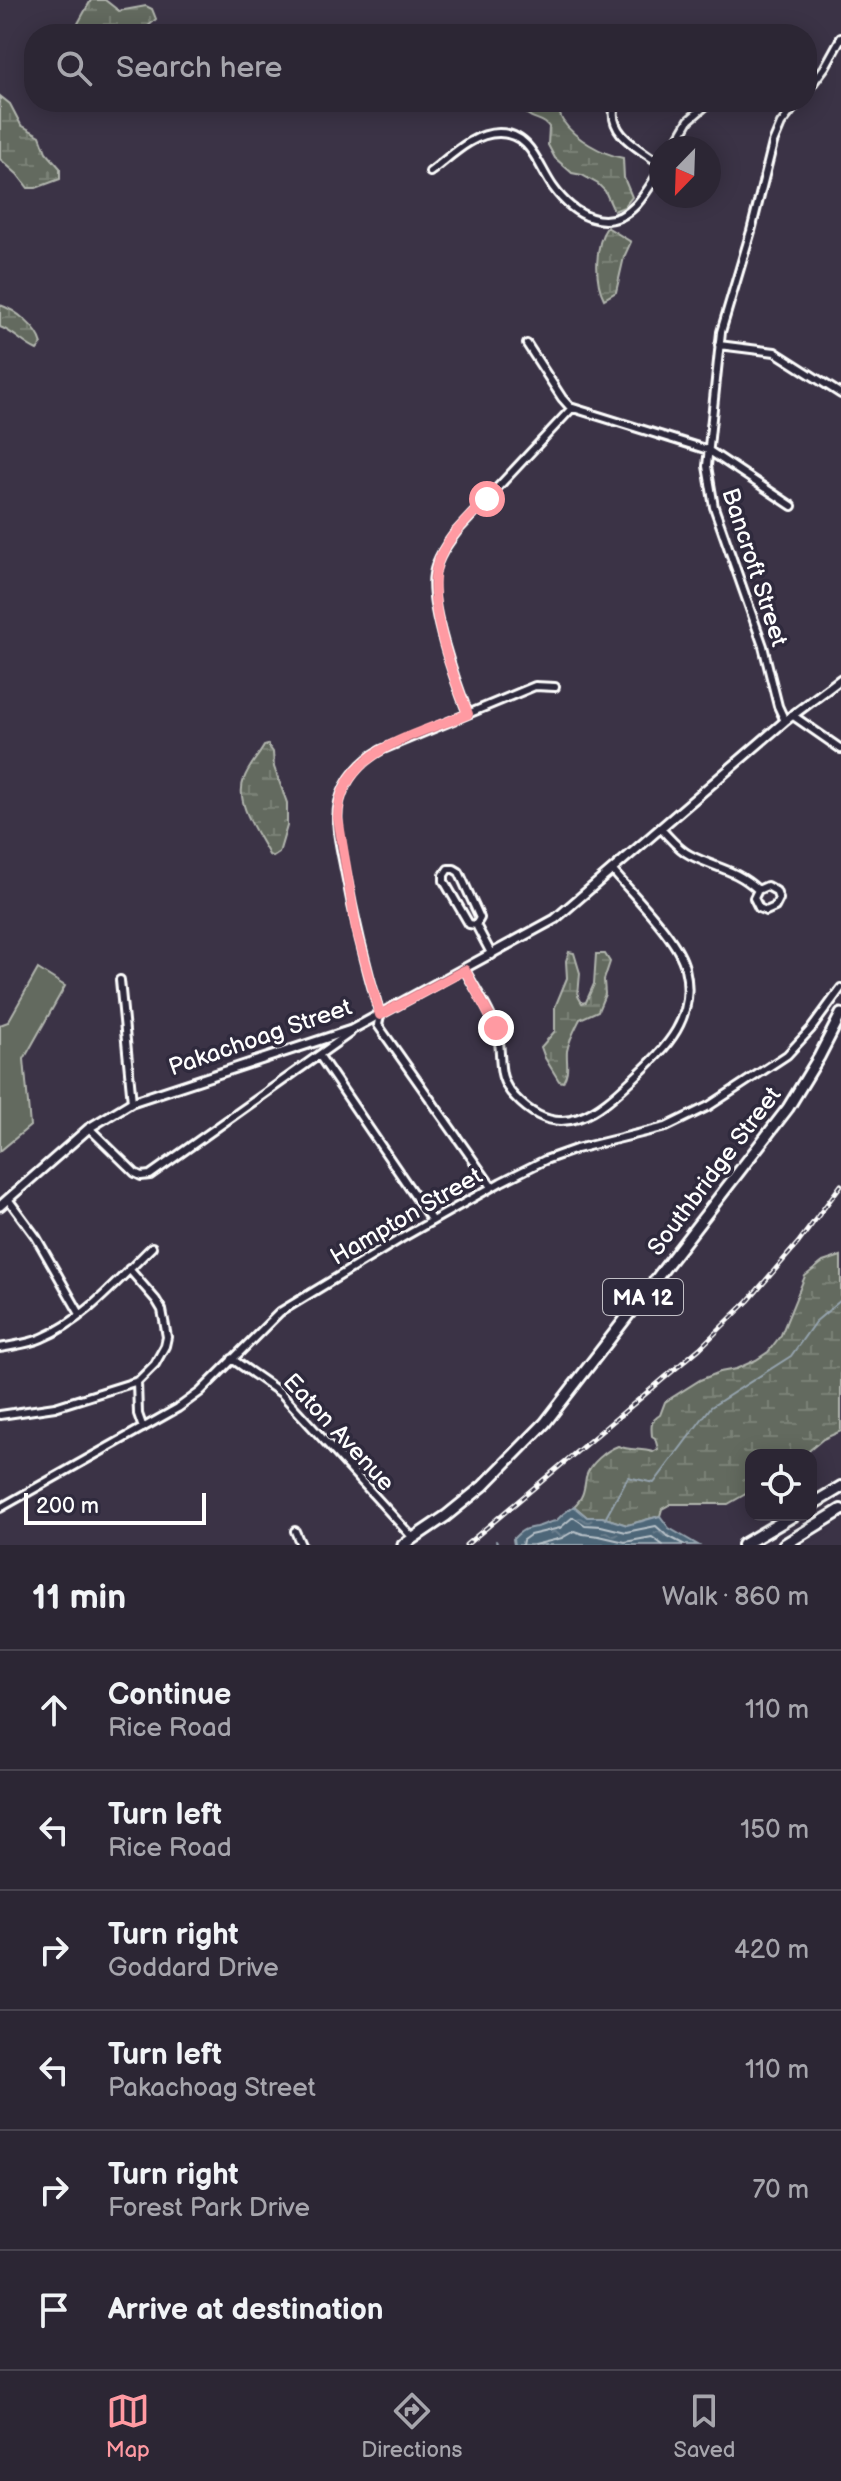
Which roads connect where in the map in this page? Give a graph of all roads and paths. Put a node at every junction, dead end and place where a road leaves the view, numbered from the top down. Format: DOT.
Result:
graph roads {
  1 [pos="841,40"];
  2 [pos="817,78"];
  3 [pos="614,112"];
  4 [pos="698,112"];
  5 [pos="790,112"];
  6 [pos="680,136"];
  7 [pos="649,157"];
  8 [pos="430,172"];
  9 [pos="649,185"];
  10 [pos="527,344"];
  11 [pos="719,345"];
  12 [pos="841,394"];
  13 [pos="572,408"];
  14 [pos="708,450"];
  15 [pos="792,506"];
  16 [pos="841,679"];
  17 [pos="555,687"];
  18 [pos="468,714"];
  19 [pos="792,715"];
  20 [pos="785,721"];
  21 [pos="841,749"];
  22 [pos="661,829"];
  23 [pos="613,871"];
  24 [pos="758,890"];
  25 [pos="476,925"];
  26 [pos="492,955"];
  27 [pos="465,970"];
  28 [pos="120,980"];
  29 [pos="841,988"];
  30 [pos="841,1014"];
  31 [pos="380,1015"];
  32 [pos="356,1028"];
  33 [pos="319,1055"];
  34 [pos="132,1102"];
  35 [pos="89,1128"];
  36 [pos="492,1187"];
  37 [pos="8,1199"];
  38 [pos="0,1206"];
  39 [pos="432,1221"];
  40 [pos="152,1247"];
  41 [pos="129,1269"];
  42 [pos="80,1314"];
  43 [pos="0,1348"];
  44 [pos="232,1359"];
  45 [pos="137,1381"];
  46 [pos="0,1415"];
  47 [pos="143,1428"];
  48 [pos="841,1487"];
  49 [pos="817,1501"];
  50 [pos="0,1508"];
  51 [pos="841,1510"];
  52 [pos="784,1521"];
  53 [pos="295,1531"];
  54 [pos="413,1538"];
  55 [pos="301,1545"];
  56 [pos="403,1545"];
  57 [pos="743,1545"];
  58 [pos="784,1545"];
  1 -- 2 [label="street"];
  3 -- 7 [label="street"];
  4 -- 6 [label="street"];
  5 -- 11 [label="street, Bancroft Street"];
  8 -- 9 [label="street"];
  10 -- 13 [label="street"];
  11 -- 12 [label="street"];
  11 -- 14 [label="street, Bancroft Street"];
  13 -- 14 [label="street"];
  13 -- 18 [label="street"];
  14 -- 15 [label="street"];
  14 -- 20 [label="street, Bancroft Street"];
  16 -- 19 [label="street, Pakachoag Street"];
  17 -- 18 [label="street"];
  18 -- 31 [label="street"];
  19 -- 20 [label="street, Pakachoag Street"];
  19 -- 21 [label="street"];
  20 -- 22 [label="street, Pakachoag Street"];
  22 -- 23 [label="street, Pakachoag Street"];
  22 -- 24 [label="street"];
  23 -- 26 [label="street, Pakachoag Street"];
  23 -- 27 [label="street"];
  24 -- 24 [label="street"];
  25 -- 25 [label="street"];
  25 -- 26 [label="street"];
  26 -- 27 [label="street, Pakachoag Street"];
  27 -- 31 [label="street, Pakachoag Street"];
  28 -- 34 [label="street"];
  29 -- 36 [label="street, Hampton Street"];
  30 -- 54 [label="main road, Southbridge Street / MA 12"];
  31 -- 32 [label="street, Pakachoag Street"];
  31 -- 36 [label="street"];
  32 -- 33 [label="street"];
  32 -- 34 [label="street, Pakachoag Street"];
  33 -- 35 [label="street"];
  33 -- 39 [label="street"];
  34 -- 35 [label="street, Pakachoag Street"];
  35 -- 37 [label="street, Pakachoag Street"];
  36 -- 39 [label="street, Hampton Street"];
  37 -- 38 [label="street, Pakachoag Street"];
  37 -- 42 [label="street"];
  39 -- 44 [label="street, Hampton Street"];
  40 -- 41 [label="street"];
  41 -- 42 [label="street"];
  41 -- 45 [label="street"];
  42 -- 43 [label="street"];
  44 -- 47 [label="street, Hampton Street"];
  44 -- 54 [label="street, Eaton Avenue"];
  45 -- 46 [label="street"];
  45 -- 47 [label="street"];
  47 -- 50 [label="street, Hampton Street"];
  48 -- 49 [label="highway"];
  51 -- 58 [label="highway"];
  52 -- 57 [label="highway"];
  53 -- 55 [label="street"];
  54 -- 56 [label="main road, Southbridge Street / MA 12"];
}
